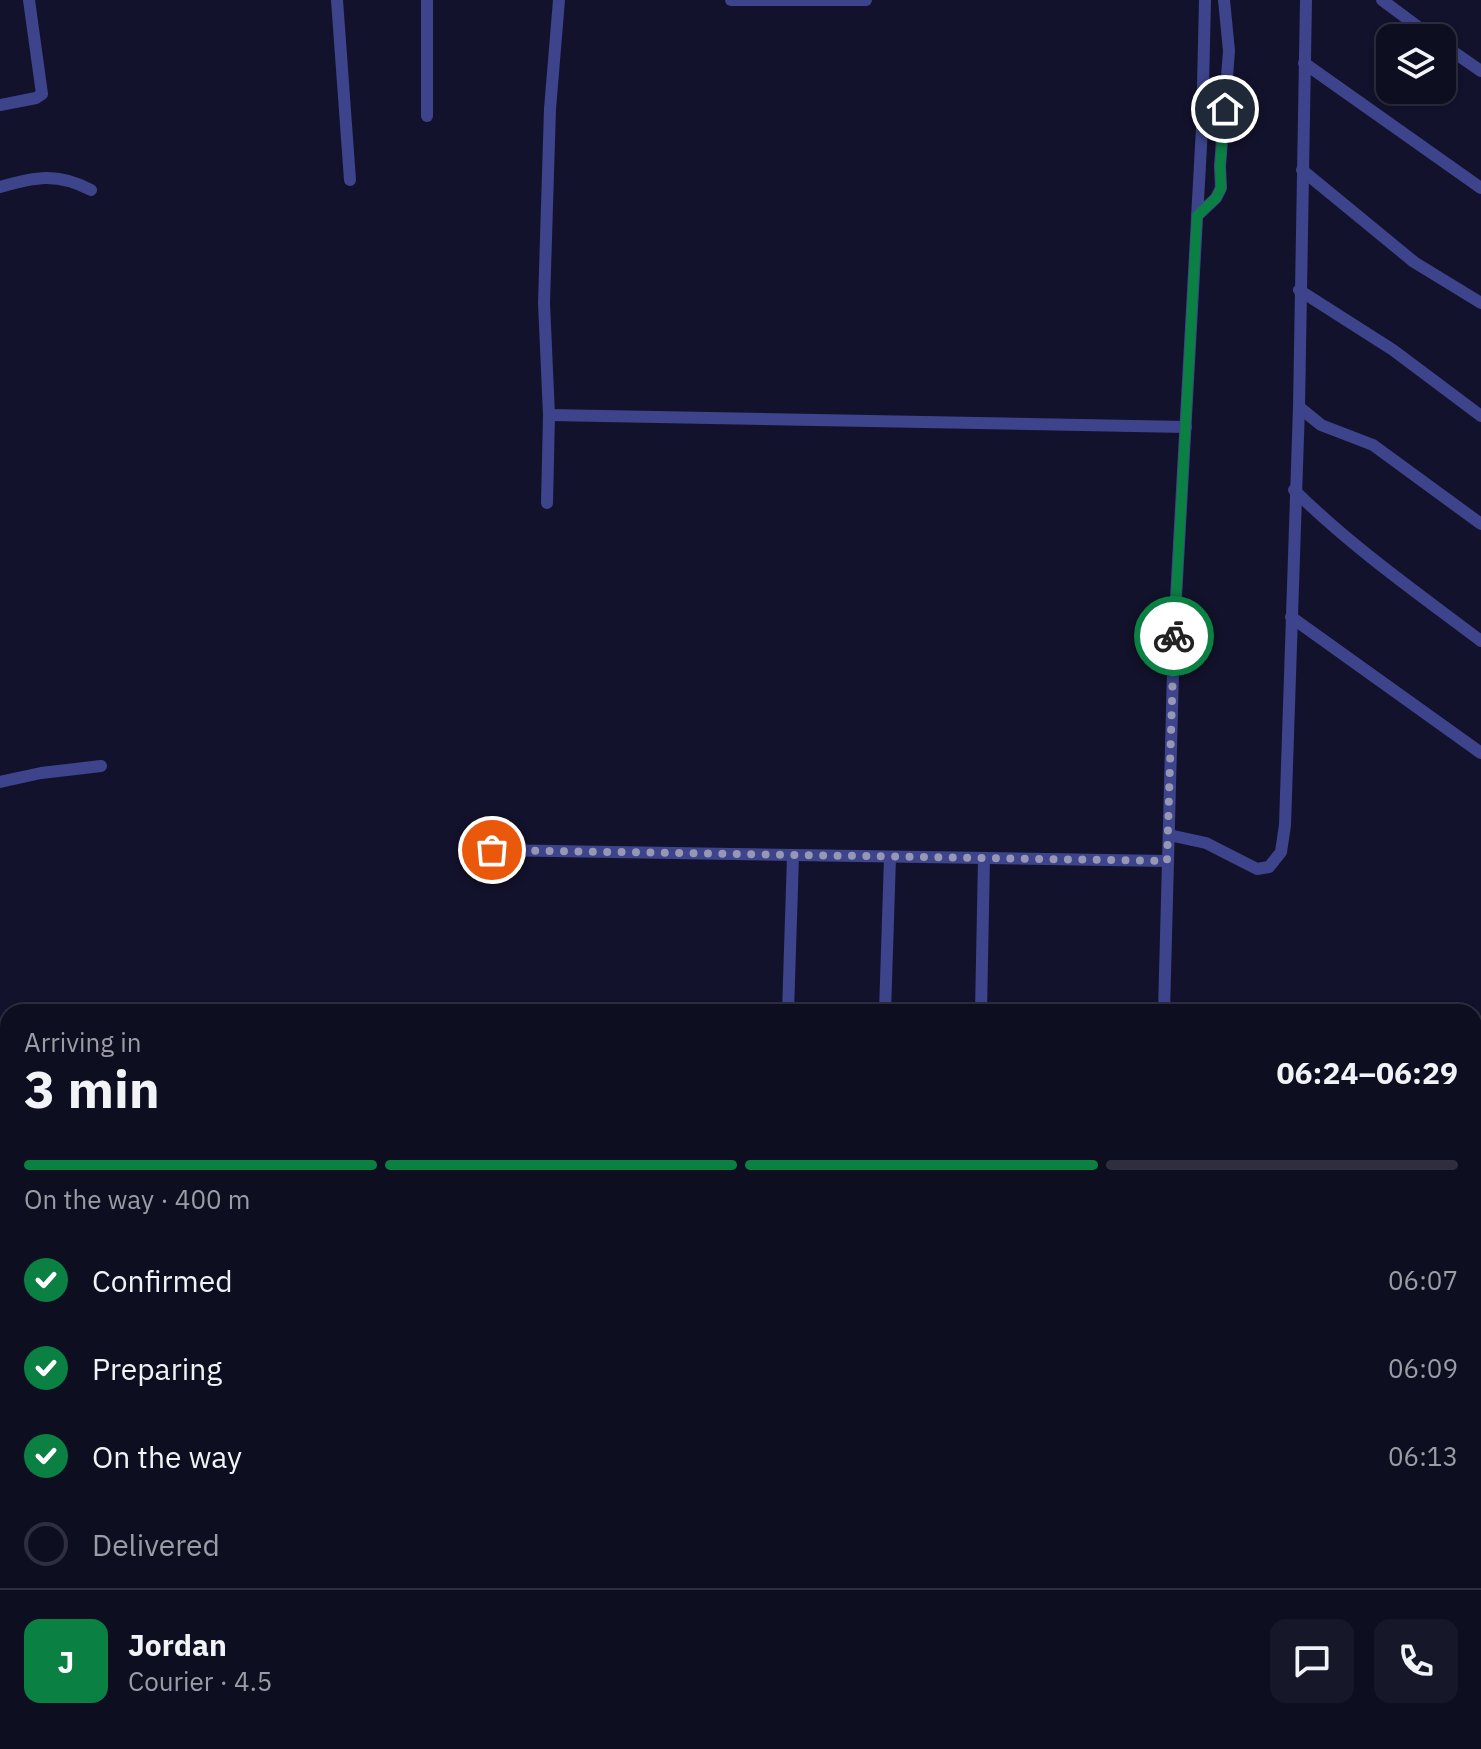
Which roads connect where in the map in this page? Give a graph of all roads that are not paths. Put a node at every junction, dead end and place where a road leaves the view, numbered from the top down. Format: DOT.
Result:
graph roads {
  1 [pos="29,0"];
  2 [pos="337,0"];
  3 [pos="427,0"];
  4 [pos="559,0"];
  5 [pos="731,0"];
  6 [pos="866,0"];
  7 [pos="1205,0"];
  8 [pos="1224,0"];
  9 [pos="1306,0"];
  10 [pos="1382,0"];
  11 [pos="1414,24"];
  12 [pos="1456,54"];
  13 [pos="1304,63"];
  14 [pos="1481,71"];
  15 [pos="0,105"];
  16 [pos="427,116"];
  17 [pos="1302,170"];
  18 [pos="350,180"];
  19 [pos="0,187"];
  20 [pos="1481,188"];
  21 [pos="91,190"];
  22 [pos="1197,216"];
  23 [pos="1299,290"];
  24 [pos="1481,303"];
  25 [pos="1299,407"];
  26 [pos="549,415"];
  27 [pos="1481,416"];
  28 [pos="1186,427"];
  29 [pos="1294,490"];
  30 [pos="547,503"];
  31 [pos="1481,524"];
  32 [pos="1291,617"];
  33 [pos="1481,641"];
  34 [pos="1481,753"];
  35 [pos="101,766"];
  36 [pos="0,782"];
  37 [pos="1169,835"];
  38 [pos="492,850"];
  39 [pos="793,856"];
  40 [pos="890,857"];
  41 [pos="984,858"];
  42 [pos="1167,861"];
  43 [pos="788,1004"];
  44 [pos="885,1004"];
  45 [pos="981,1004"];
  46 [pos="1164,1004"];
  1 -- 15 [label="street"];
  2 -- 18 [label="street"];
  3 -- 16 [label="street"];
  4 -- 26 [label="street"];
  5 -- 6 [label="street"];
  7 -- 22 [label="street"];
  8 -- 22 [label="street"];
  9 -- 13 [label="street"];
  10 -- 11 [label="street"];
  12 -- 14 [label="street"];
  13 -- 17 [label="street"];
  13 -- 20 [label="street"];
  17 -- 23 [label="street"];
  17 -- 24 [label="street"];
  19 -- 21 [label="street"];
  22 -- 28 [label="street"];
  23 -- 25 [label="street"];
  23 -- 27 [label="street"];
  25 -- 29 [label="street"];
  25 -- 31 [label="street"];
  26 -- 28 [label="street"];
  26 -- 30 [label="street"];
  28 -- 37 [label="street"];
  29 -- 32 [label="street"];
  29 -- 33 [label="street"];
  32 -- 34 [label="street"];
  32 -- 37 [label="street"];
  35 -- 36 [label="street"];
  37 -- 42 [label="street"];
  38 -- 39 [label="street"];
  39 -- 40 [label="street"];
  39 -- 43 [label="street"];
  40 -- 41 [label="street"];
  40 -- 44 [label="street"];
  41 -- 42 [label="street"];
  41 -- 45 [label="street"];
  42 -- 46 [label="street"];
}
